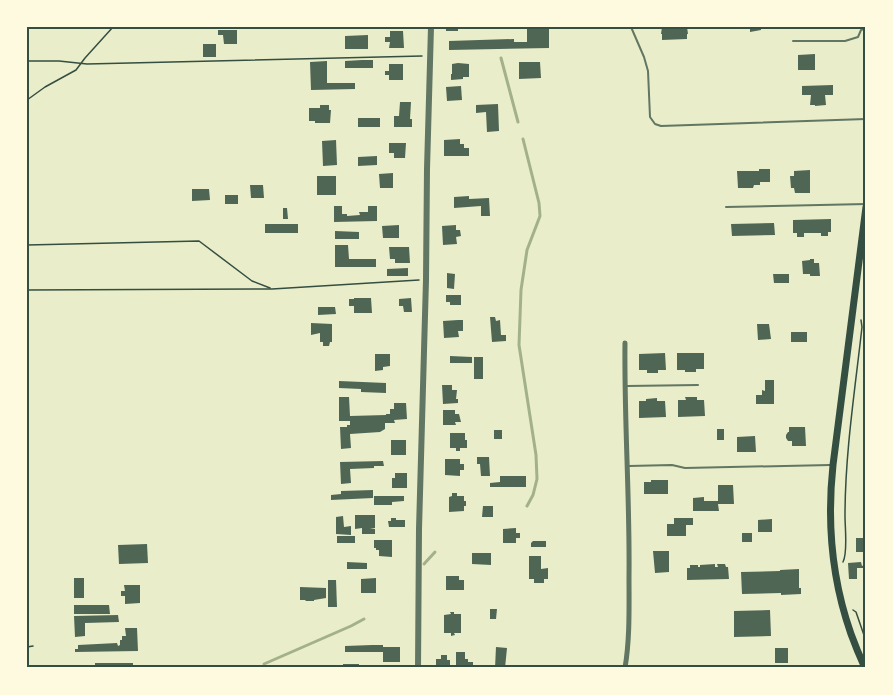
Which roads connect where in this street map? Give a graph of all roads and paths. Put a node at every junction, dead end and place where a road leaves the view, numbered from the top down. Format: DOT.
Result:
graph roads {
  1 [pos="113,27"];
  2 [pos="431,27"];
  3 [pos="631,27"];
  4 [pos="866,28"];
  5 [pos="793,41"];
  6 [pos="431,54"];
  7 [pos="27,61"];
  8 [pos="82,63"];
  9 [pos="27,100"];
  10 [pos="866,119"];
  11 [pos="866,205"];
  12 [pos="726,207"];
  13 [pos="27,245"];
  14 [pos="426,280"];
  15 [pos="272,289"];
  16 [pos="27,290"];
  17 [pos="860,319"];
  18 [pos="625,343"];
  19 [pos="698,385"];
  20 [pos="624,387"];
  21 [pos="833,465"];
  22 [pos="627,466"];
  23 [pos="843,563"];
  24 [pos="851,608"];
  25 [pos="866,641"];
  26 [pos="33,646"];
  27 [pos="27,647"];
  28 [pos="418,668"];
  29 [pos="625,668"];
  30 [pos="865,668"];
  1 -- 8 [label="path"];
  2 -- 6 [label="street"];
  3 -- 10 [label="lane"];
  4 -- 5 [label="lane"];
  6 -- 8 [label="path"];
  6 -- 14 [label="street"];
  7 -- 8 [label="path"];
  8 -- 9 [label="path"];
  11 -- 12 [label="lane"];
  11 -- 21 [label="main road"];
  13 -- 15 [label="path"];
  14 -- 15 [label="path"];
  14 -- 28 [label="street"];
  15 -- 16 [label="path"];
  17 -- 23 [label="path"];
  18 -- 20 [label="street"];
  19 -- 20 [label="lane"];
  20 -- 22 [label="street"];
  21 -- 22 [label="lane"];
  21 -- 30 [label="main road"];
  22 -- 29 [label="street"];
  24 -- 25 [label="path"];
  26 -- 27 [label="path"];
}
